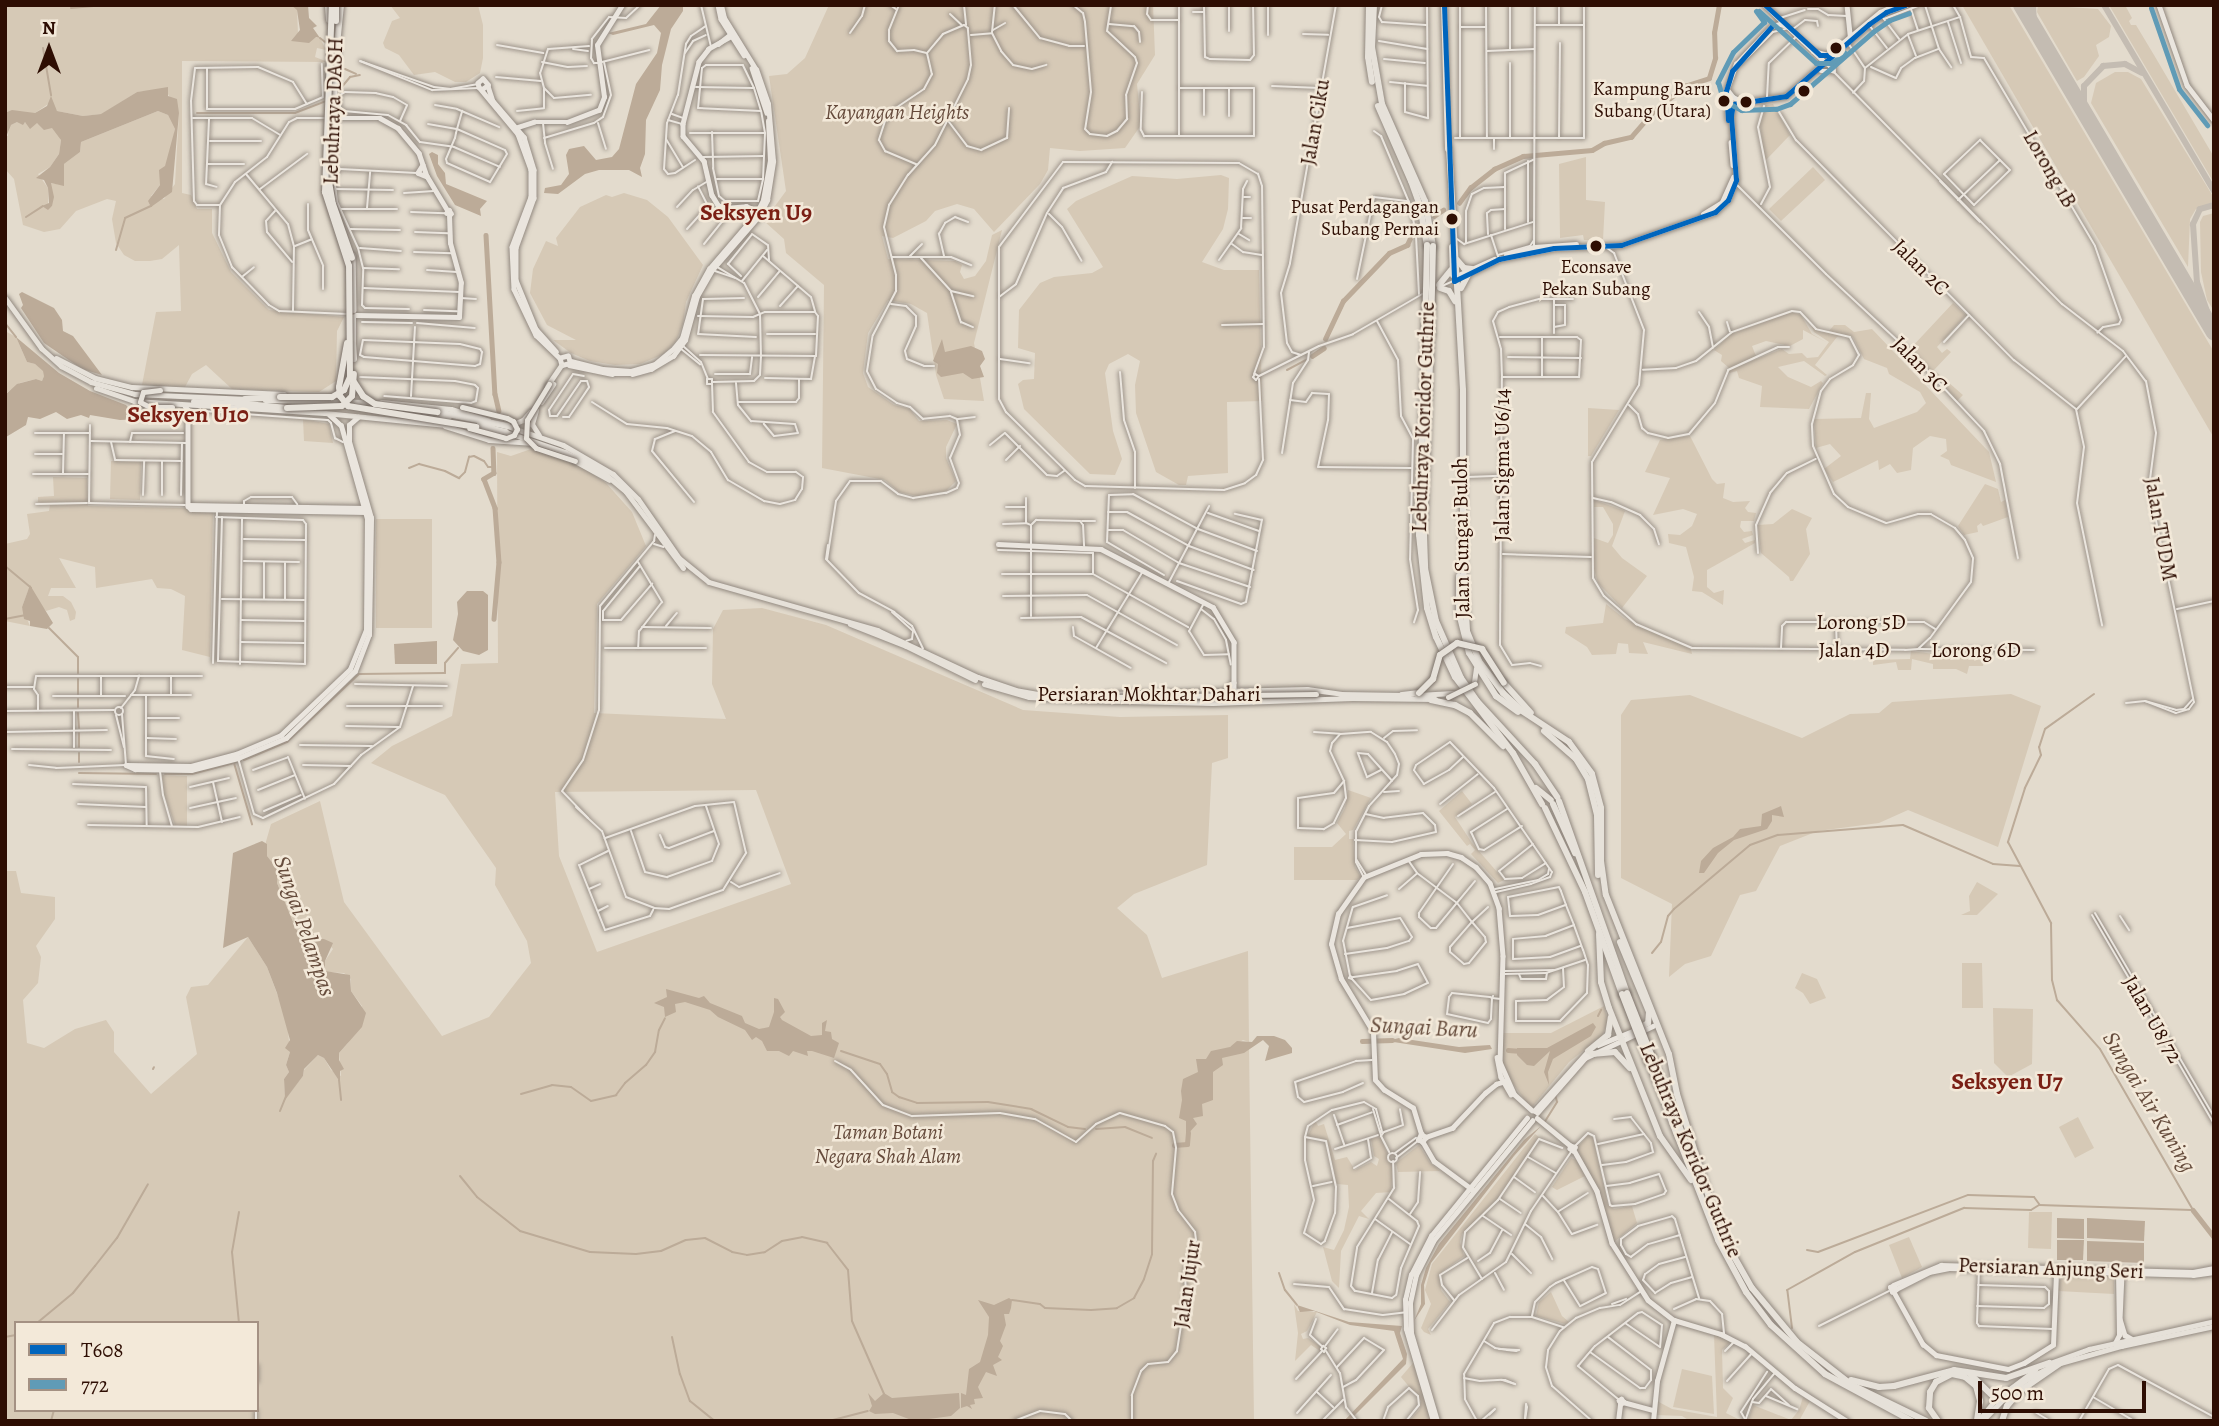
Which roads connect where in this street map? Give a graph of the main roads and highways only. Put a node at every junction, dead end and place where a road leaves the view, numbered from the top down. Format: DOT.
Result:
graph roads {
  1 [pos="334,5"];
  2 [pos="1371,5"];
  3 [pos="1445,5"];
  4 [pos="329,50"];
  5 [pos="335,65"];
  6 [pos="1449,145"];
  7 [pos="1454,262"];
  8 [pos="1457,298"];
  9 [pos="5,300"];
  10 [pos="1428,333"];
  11 [pos="349,334"];
  12 [pos="41,348"];
  13 [pos="357,379"];
  14 [pos="549,384"];
  15 [pos="96,388"];
  16 [pos="160,390"];
  17 [pos="246,399"];
  18 [pos="384,399"];
  19 [pos="237,403"];
  20 [pos="206,406"];
  21 [pos="436,410"];
  22 [pos="499,423"];
  23 [pos="436,424"];
  24 [pos="507,429"];
  25 [pos="544,441"];
  26 [pos="626,492"];
  27 [pos="1477,665"];
  28 [pos="1482,678"];
  29 [pos="1474,685"];
  30 [pos="1247,690"];
  31 [pos="1222,692"];
  32 [pos="1342,694"];
  33 [pos="1402,695"];
  34 [pos="1316,696"];
  35 [pos="1448,696"];
  36 [pos="1496,696"];
  37 [pos="1353,698"];
  38 [pos="1086,699"];
  39 [pos="1432,700"];
  40 [pos="1212,703"];
  41 [pos="1569,742"];
  42 [pos="1513,752"];
  43 [pos="1534,787"];
  44 [pos="1555,801"];
  45 [pos="1585,892"];
  46 [pos="1600,934"];
  47 [pos="1624,993"];
  48 [pos="1609,1008"];
  49 [pos="1637,1029"];
  50 [pos="1650,1060"];
  51 [pos="1638,1081"];
  52 [pos="1697,1190"];
  53 [pos="1711,1204"];
  54 [pos="2214,1324"];
  55 [pos="2062,1362"];
  56 [pos="2049,1363"];
  57 [pos="1830,1370"];
  58 [pos="1969,1374"];
  59 [pos="1997,1401"];
  60 [pos="1909,1420"];
  61 [pos="1926,1421"];
  62 [pos="1938,1421"];
  63 [pos="1979,1421"];
  64 [pos="2002,1421"];
  1 -- 4 [label="highway"];
  1 -- 5 [label="highway"];
  1 -- 11 [label="highway, Lebuhraya DASH, bridge"];
  1 -- 13 [label="highway, Lebuhraya DASH, bridge"];
  2 -- 10 [label="highway, Lebuhraya Koridor Guthrie, bridge"];
  3 -- 6 [label="highway, Jalan Sungai Buloh"];
  6 -- 7 [label="highway, Jalan Sungai Buloh"];
  6 -- 7 [label="highway, Jalan Sungai Buloh"];
  7 -- 8 [label="highway, Jalan Sungai Buloh"];
  7 -- 8 [label="highway"];
  7 -- 8 [label="highway"];
  8 -- 27 [label="highway, Jalan Sungai Buloh"];
  8 -- 27 [label="highway, Jalan Sungai Buloh"];
  9 -- 12 [label="main road, Persiaran Mokhtar Dahari"];
  9 -- 15 [label="main road, Persiaran Mokhtar Dahari"];
  10 -- 42 [label="highway, Lebuhraya Koridor Guthrie"];
  10 -- 44 [label="highway, Lebuhraya Koridor Guthrie"];
  11 -- 17 [label="highway, bridge"];
  11 -- 24 [label="highway, bridge"];
  12 -- 16 [label="main road"];
  12 -- 17 [label="main road, Persiaran Mokhtar Dahari"];
  13 -- 19 [label="highway, bridge"];
  13 -- 21 [label="highway, bridge"];
  14 -- 22 [label="main road"];
  14 -- 25 [label="main road"];
  14 -- 26 [label="main road, bridge"];
  15 -- 19 [label="main road, Persiaran Mokhtar Dahari"];
  15 -- 20 [label="main road"];
  16 -- 18 [label="main road"];
  16 -- 20 [label="main road, bridge"];
  17 -- 18 [label="main road, Persiaran Mokhtar Dahari"];
  18 -- 21 [label="main road, Persiaran Mokhtar Dahari"];
  19 -- 24 [label="main road, Persiaran Mokhtar Dahari"];
  20 -- 23 [label="main road"];
  21 -- 22 [label="main road, Persiaran Mokhtar Dahari"];
  21 -- 23 [label="main road, bridge"];
  21 -- 24 [label="highway"];
  22 -- 24 [label="main road, Persiaran Mokhtar Dahari"];
  23 -- 25 [label="main road"];
  24 -- 25 [label="main road, Persiaran Mokhtar Dahari"];
  25 -- 26 [label="main road, Persiaran Mokhtar Dahari"];
  25 -- 38 [label="main road, Persiaran Mokhtar Dahari"];
  26 -- 38 [label="main road, Persiaran Mokhtar Dahari"];
  27 -- 28 [label="highway"];
  27 -- 29 [label="main road"];
  27 -- 41 [label="highway, Jalan Sungai Buloh"];
  28 -- 29 [label="main road, Persiaran Mokhtar Dahari"];
  28 -- 36 [label="highway"];
  29 -- 35 [label="main road, Persiaran Mokhtar Dahari, bridge"];
  29 -- 36 [label="highway"];
  30 -- 31 [label="main road"];
  30 -- 31 [label="main road"];
  30 -- 32 [label="main road"];
  31 -- 38 [label="main road"];
  31 -- 40 [label="main road"];
  32 -- 33 [label="main road, Persiaran Mokhtar Dahari"];
  32 -- 34 [label="main road, Persiaran Mokhtar Dahari"];
  33 -- 35 [label="main road, Persiaran Mokhtar Dahari"];
  33 -- 41 [label="highway, bridge"];
  34 -- 37 [label="main road, Persiaran Mokhtar Dahari"];
  34 -- 38 [label="main road, Persiaran Mokhtar Dahari, bridge"];
  35 -- 39 [label="main road, Persiaran Mokhtar Dahari"];
  36 -- 49 [label="highway"];
  37 -- 39 [label="main road, Persiaran Mokhtar Dahari"];
  37 -- 40 [label="main road"];
  38 -- 40 [label="main road"];
  39 -- 42 [label="highway"];
  41 -- 53 [label="highway, Jalan Sungai Buloh"];
  42 -- 43 [label="highway, Lebuhraya Koridor Guthrie"];
  43 -- 44 [label="highway"];
  43 -- 45 [label="highway, Lebuhraya Koridor Guthrie"];
  44 -- 45 [label="highway"];
  44 -- 47 [label="highway, Lebuhraya Koridor Guthrie"];
  45 -- 46 [label="highway, Lebuhraya Koridor Guthrie"];
  46 -- 47 [label="highway, Lebuhraya Koridor Guthrie"];
  46 -- 48 [label="highway"];
  47 -- 50 [label="highway, Lebuhraya Koridor Guthrie, bridge"];
  48 -- 51 [label="highway"];
  48 -- 51 [label="highway"];
  50 -- 52 [label="highway, Lebuhraya Koridor Guthrie"];
  50 -- 53 [label="highway, Lebuhraya Koridor Guthrie"];
  51 -- 52 [label="highway"];
  52 -- 60 [label="highway, Lebuhraya Koridor Guthrie"];
  53 -- 57 [label="highway, Lebuhraya Koridor Guthrie"];
  54 -- 55 [label="main road"];
  54 -- 56 [label="main road"];
  55 -- 59 [label="main road"];
  55 -- 64 [label="highway"];
  56 -- 58 [label="highway"];
  56 -- 59 [label="main road"];
  57 -- 58 [label="highway"];
  57 -- 61 [label="highway, Lebuhraya Koridor Guthrie"];
  58 -- 59 [label="highway"];
  59 -- 63 [label="main road"];
  62 -- 63 [label="highway"];
}
